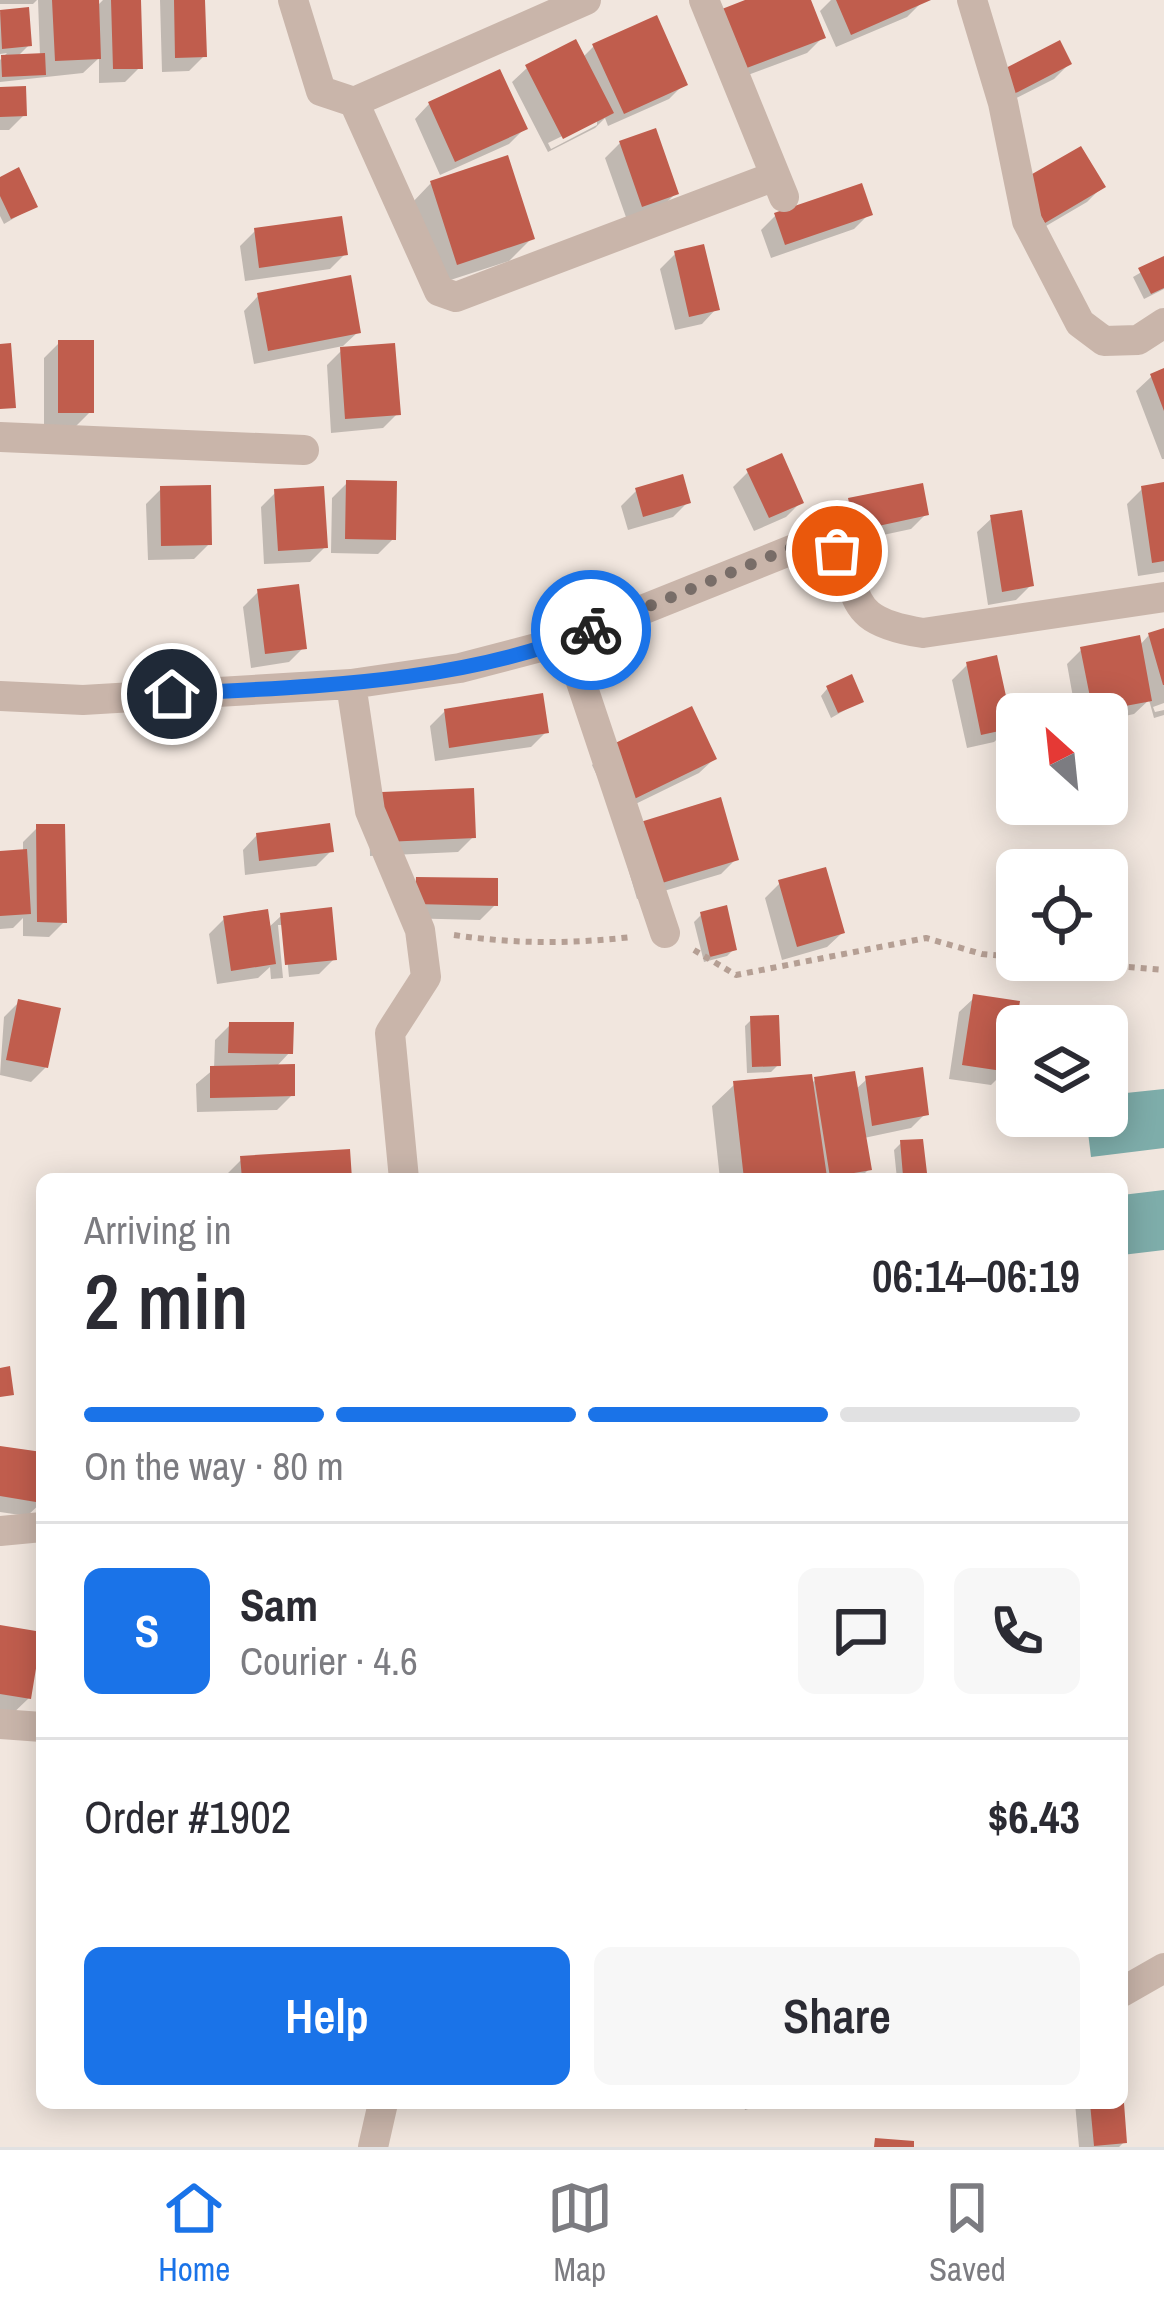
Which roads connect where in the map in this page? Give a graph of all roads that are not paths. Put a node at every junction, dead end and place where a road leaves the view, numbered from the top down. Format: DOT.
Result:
graph roads {
  1 [pos="293,0"];
  2 [pos="586,0"];
  3 [pos="704,0"];
  4 [pos="972,0"];
  5 [pos="354,102"];
  6 [pos="1164,323"];
  7 [pos="0,437"];
  8 [pos="304,450"];
  9 [pos="1164,597"];
  10 [pos="567,640"];
  11 [pos="351,684"];
  12 [pos="0,696"];
  13 [pos="665,933"];
  14 [pos="403,1173"];
  15 [pos="36,1528"];
  16 [pos="0,1531"];
  17 [pos="0,1724"];
  18 [pos="36,1727"];
  19 [pos="1164,1968"];
  20 [pos="1128,1989"];
  21 [pos="381,2109"];
  22 [pos="374,2147"];
  1 -- 5 [label="street"];
  2 -- 5 [label="street"];
  3 -- 5 [label="street"];
  4 -- 6 [label="street"];
  7 -- 8 [label="street"];
  9 -- 10 [label="street"];
  10 -- 11 [label="street"];
  10 -- 13 [label="street"];
  11 -- 12 [label="street"];
  11 -- 14 [label="street"];
  15 -- 16 [label="street"];
  17 -- 18 [label="street"];
  19 -- 20 [label="street"];
  21 -- 22 [label="street"];
}
